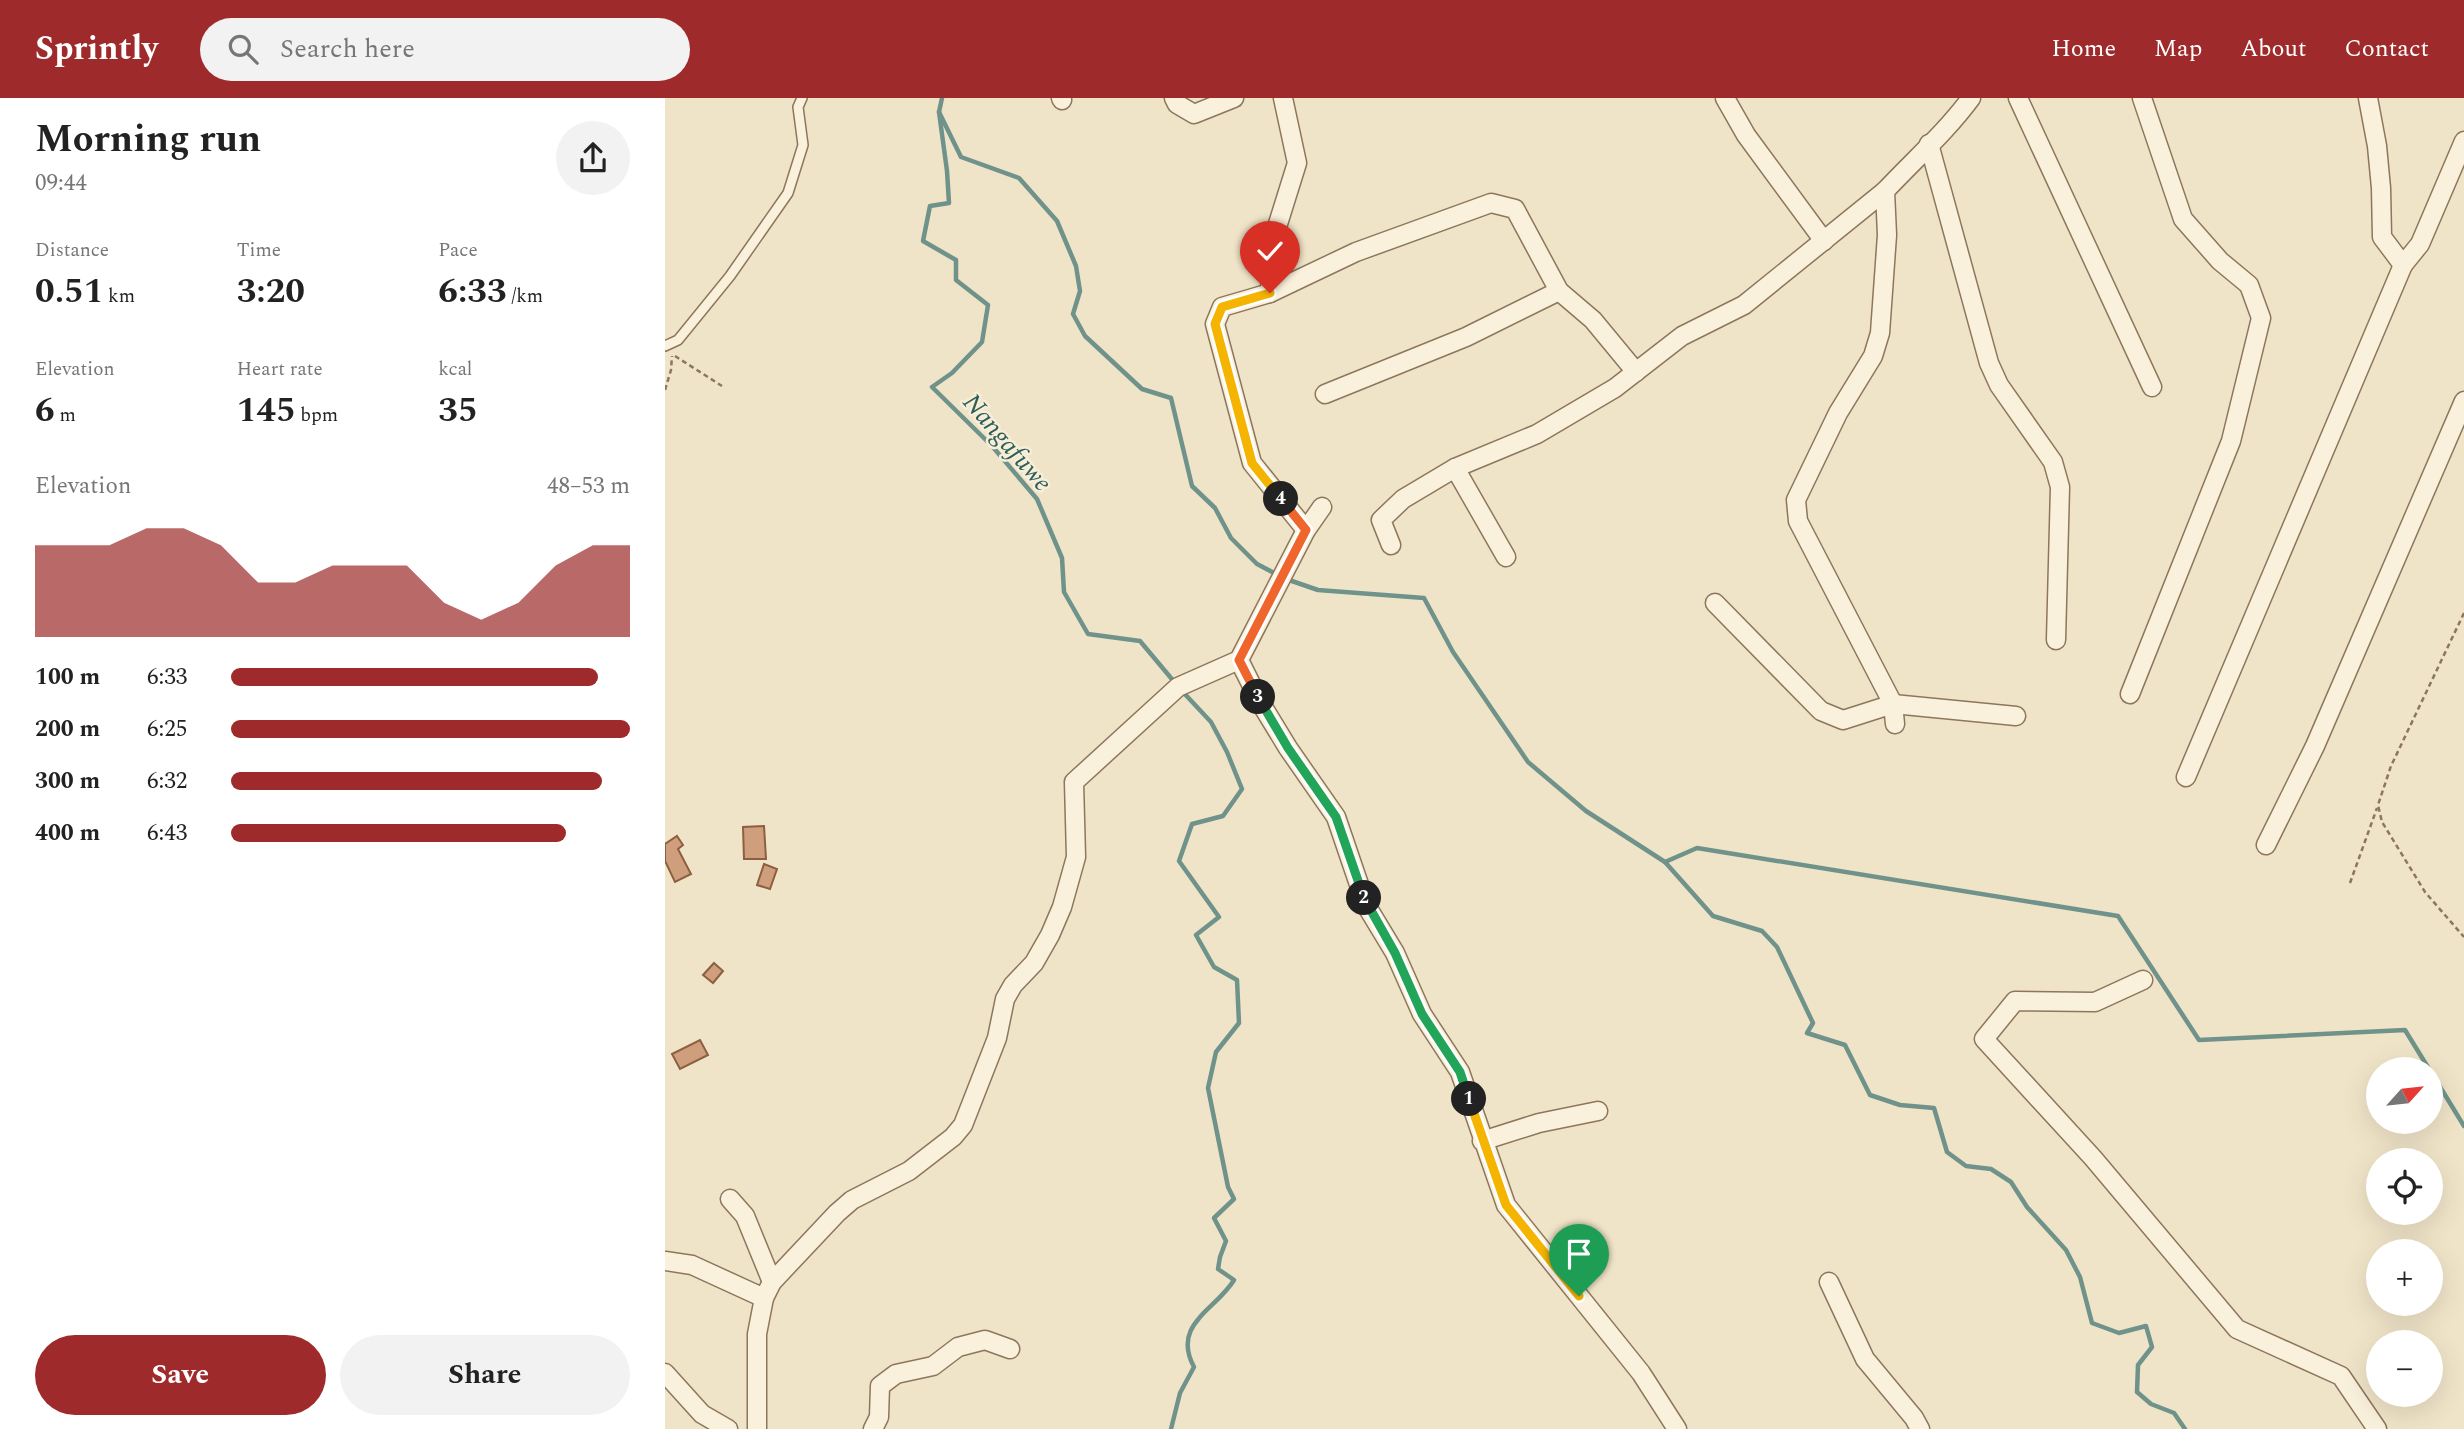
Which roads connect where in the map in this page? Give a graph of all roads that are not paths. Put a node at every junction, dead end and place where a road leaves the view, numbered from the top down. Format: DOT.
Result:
graph roads {
  1 [pos="802,98"];
  2 [pos="1174,98"];
  3 [pos="1234,98"];
  4 [pos="1283,98"];
  5 [pos="1725,98"];
  6 [pos="1971,98"];
  7 [pos="2018,98"];
  8 [pos="2141,98"];
  9 [pos="2368,98"];
  10 [pos="2464,141"];
  11 [pos="1929,144"];
  12 [pos="1885,191"];
  13 [pos="1824,241"];
  14 [pos="2403,265"];
  15 [pos="1559,291"];
  16 [pos="1270,293"];
  17 [pos="665,346"];
  18 [pos="1636,372"];
  19 [pos="2152,387"];
  20 [pos="1325,394"];
  21 [pos="2464,401"];
  22 [pos="1455,468"];
  23 [pos="1322,507"];
  24 [pos="1306,530"];
  25 [pos="1391,545"];
  26 [pos="1506,557"];
  27 [pos="1715,603"];
  28 [pos="2056,640"];
  29 [pos="1239,660"];
  30 [pos="2130,694"];
  31 [pos="1893,704"];
  32 [pos="2016,716"];
  33 [pos="1895,724"];
  34 [pos="2186,777"];
  35 [pos="2266,845"];
  36 [pos="2143,980"];
  37 [pos="1598,1111"];
  38 [pos="1482,1141"];
  39 [pos="730,1199"];
  40 [pos="665,1261"];
  41 [pos="1829,1282"];
  42 [pos="768,1290"];
  43 [pos="1010,1349"];
  44 [pos="665,1373"];
  45 [pos="728,1429"];
  46 [pos="757,1429"];
  47 [pos="873,1429"];
  48 [pos="1677,1429"];
  49 [pos="1920,1429"];
  50 [pos="2377,1429"];
  1 -- 17 [label="lane"];
  2 -- 3 [label="street"];
  4 -- 16 [label="street"];
  5 -- 13 [label="street"];
  6 -- 11 [label="street"];
  7 -- 19 [label="street"];
  8 -- 30 [label="street"];
  9 -- 14 [label="street"];
  10 -- 14 [label="street"];
  11 -- 12 [label="street"];
  11 -- 28 [label="street"];
  12 -- 13 [label="street"];
  12 -- 31 [label="street"];
  13 -- 18 [label="street"];
  14 -- 34 [label="street"];
  15 -- 16 [label="street"];
  15 -- 18 [label="street"];
  15 -- 20 [label="street"];
  16 -- 24 [label="street"];
  18 -- 22 [label="street"];
  21 -- 35 [label="street"];
  22 -- 25 [label="street"];
  22 -- 26 [label="street"];
  23 -- 24 [label="street"];
  24 -- 29 [label="street"];
  27 -- 31 [label="street"];
  29 -- 38 [label="street"];
  29 -- 42 [label="street"];
  31 -- 32 [label="street"];
  31 -- 33 [label="street"];
  36 -- 50 [label="street"];
  37 -- 38 [label="street"];
  38 -- 48 [label="street"];
  39 -- 42 [label="street"];
  40 -- 42 [label="street"];
  41 -- 49 [label="street"];
  42 -- 46 [label="street"];
  43 -- 47 [label="street"];
  44 -- 45 [label="street"];
}
